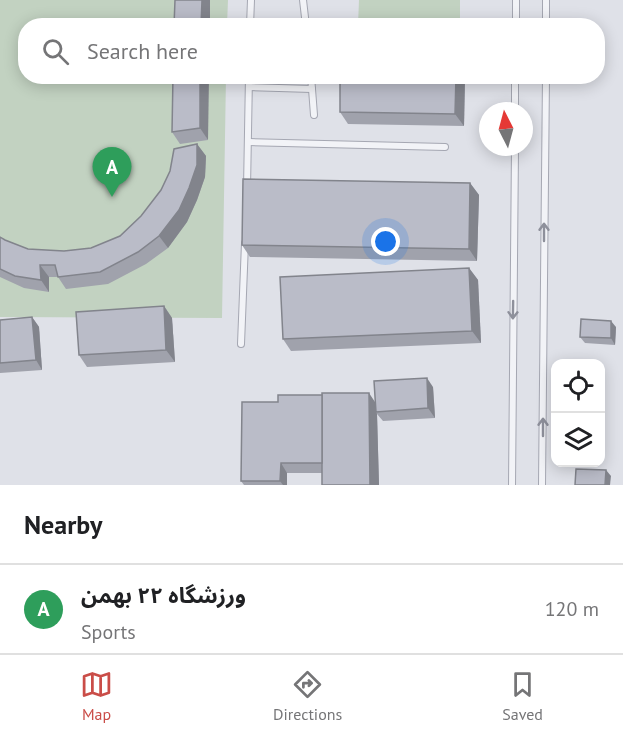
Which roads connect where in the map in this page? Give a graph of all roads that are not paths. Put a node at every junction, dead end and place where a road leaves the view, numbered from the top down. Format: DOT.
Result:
graph roads {
  1 [pos="251,0"];
  2 [pos="303,0"];
  3 [pos="516,0"];
  4 [pos="546,0"];
  5 [pos="250,18"];
  6 [pos="305,18"];
  7 [pos="516,18"];
  8 [pos="546,18"];
  9 [pos="312,84"];
  10 [pos="515,84"];
  11 [pos="546,84"];
  12 [pos="249,87"];
  13 [pos="312,89"];
  14 [pos="515,102"];
  15 [pos="314,115"];
  16 [pos="249,142"];
  17 [pos="445,147"];
  18 [pos="515,156"];
  19 [pos="247,190"];
  20 [pos="245,237"];
  21 [pos="241,344"];
  22 [pos="512,485"];
  23 [pos="542,485"];
  1 -- 5 [label="lane"];
  2 -- 6 [label="lane"];
  3 -- 7 [label="lane"];
  4 -- 8 [label="lane"];
  9 -- 13 [label="lane"];
  10 -- 14 [label="lane"];
  23 -- 11 [label="lane, one-way"];
  12 -- 13 [label="lane"];
  12 -- 16 [label="lane"];
  13 -- 15 [label="lane"];
  16 -- 17 [label="lane"];
  16 -- 19 [label="lane"];
  18 -- 22 [label="lane, one-way"];
  20 -- 21 [label="lane"];
}
